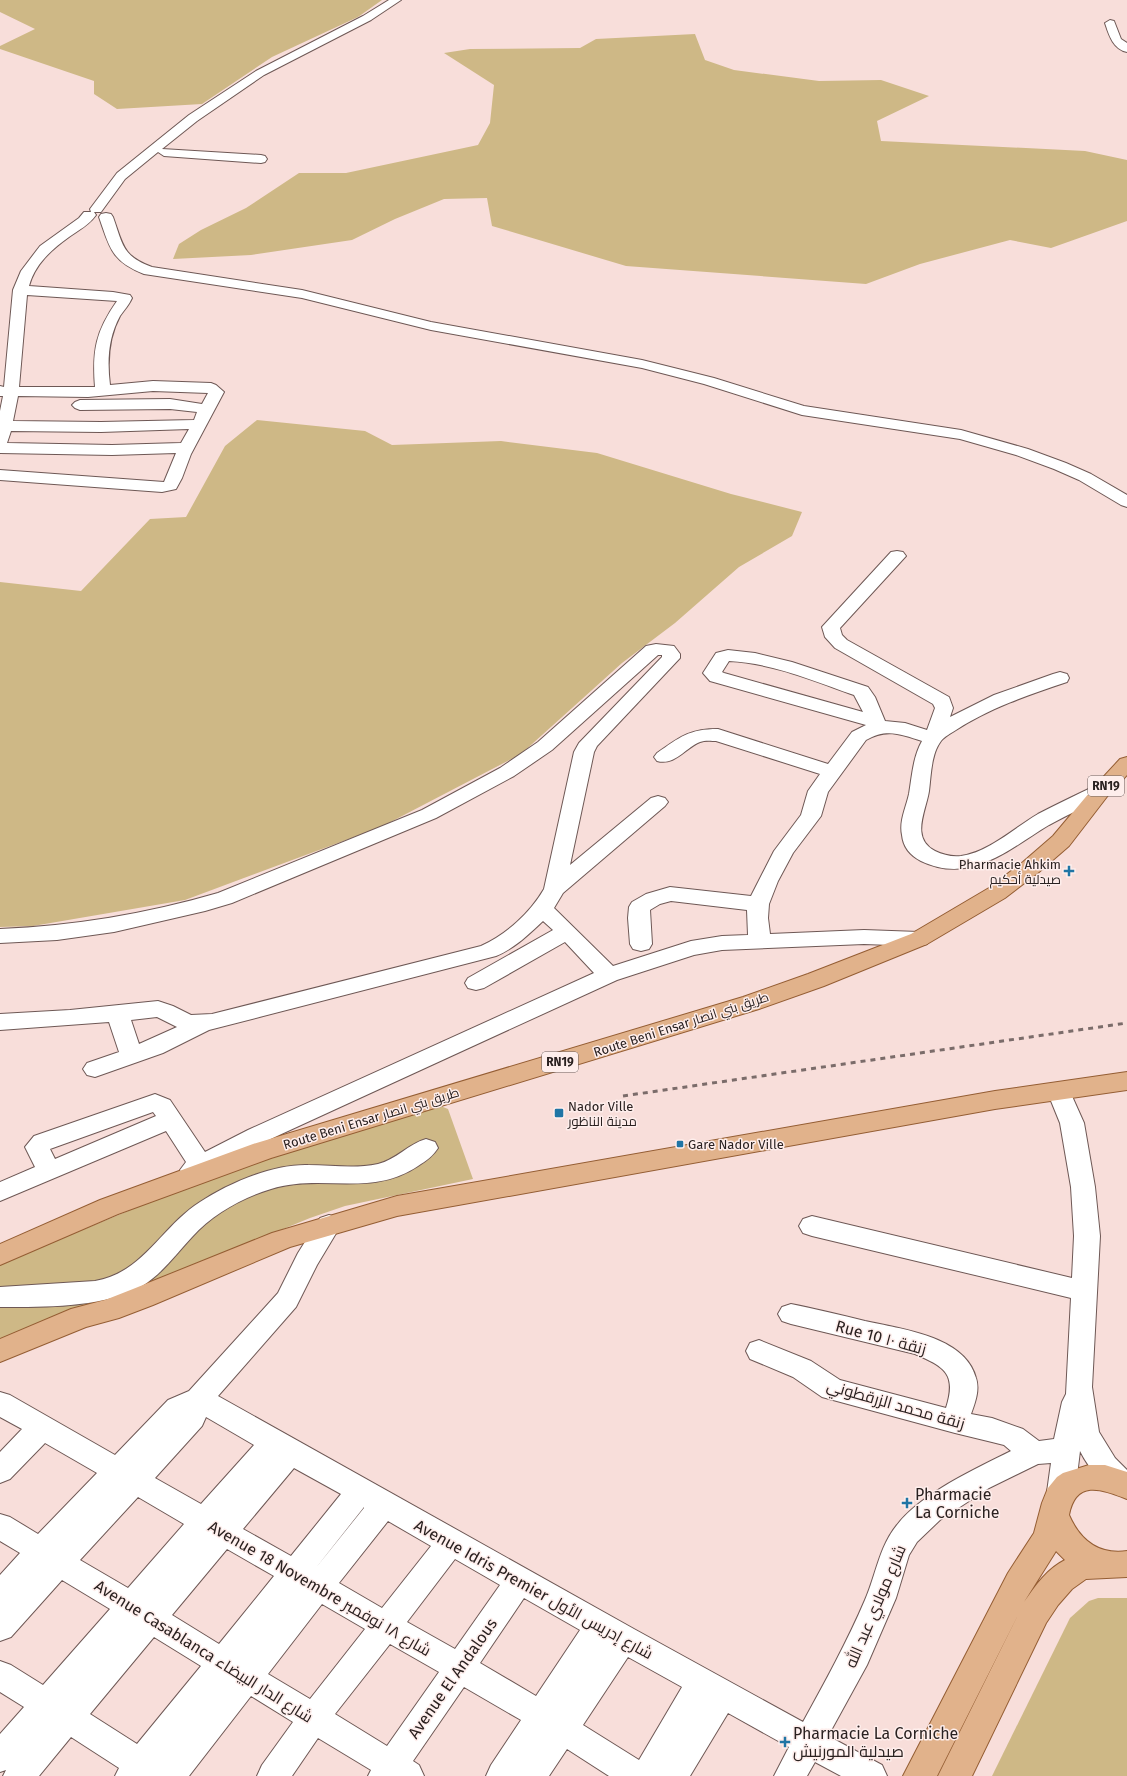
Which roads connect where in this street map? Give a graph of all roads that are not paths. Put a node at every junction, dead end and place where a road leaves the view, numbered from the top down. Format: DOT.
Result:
graph roads {
  1 [pos="396,0"];
  2 [pos="406,0"];
  3 [pos="1110,23"];
  4 [pos="1127,49"];
  5 [pos="219,105"];
  6 [pos="164,152"];
  7 [pos="262,159"];
  8 [pos="103,213"];
  9 [pos="16,293"];
  10 [pos="103,391"];
  11 [pos="7,396"];
  12 [pos="206,409"];
  13 [pos="200,424"];
  14 [pos="1,439"];
  15 [pos="186,448"];
  16 [pos="0,475"];
  17 [pos="1127,496"];
  18 [pos="1127,502"];
  19 [pos="897,556"];
  20 [pos="1060,678"];
  21 [pos="877,725"];
  22 [pos="933,738"];
  23 [pos="664,757"];
  24 [pos="1127,763"];
  25 [pos="833,772"];
  26 [pos="1102,790"];
  27 [pos="658,802"];
  28 [pos="555,889"];
  29 [pos="758,904"];
  30 [pos="543,909"];
  31 [pos="567,931"];
  32 [pos="0,936"];
  33 [pos="918,939"];
  34 [pos="760,941"];
  35 [pos="642,944"];
  36 [pos="609,976"];
  37 [pos="476,983"];
  38 [pos="117,1013"];
  39 [pos="0,1022"];
  40 [pos="202,1024"];
  41 [pos="132,1056"];
  42 [pos="95,1069"];
  43 [pos="1127,1081"];
  44 [pos="1059,1090"];
  45 [pos="426,1148"];
  46 [pos="201,1166"];
  47 [pos="154,1190"];
  48 [pos="0,1192"];
  49 [pos="329,1225"];
  50 [pos="812,1226"];
  51 [pos="0,1254"];
  52 [pos="1083,1291"];
  53 [pos="0,1297"];
  54 [pos="109,1310"];
  55 [pos="791,1314"];
  56 [pos="0,1351"];
  57 [pos="760,1351"];
  58 [pos="0,1362"];
  59 [pos="1079,1388"];
  60 [pos="198,1400"];
  61 [pos="0,1403"];
  62 [pos="955,1422"];
  63 [pos="42,1427"];
  64 [pos="281,1447"];
  65 [pos="1066,1450"];
  66 [pos="1034,1453"];
  67 [pos="0,1471"];
  68 [pos="126,1476"];
  69 [pos="1124,1484"];
  70 [pos="372,1498"];
  71 [pos="1058,1505"];
  72 [pos="0,1526"];
  73 [pos="214,1526"];
  74 [pos="451,1542"];
  75 [pos="50,1556"];
  76 [pos="1114,1564"];
  77 [pos="306,1580"];
  78 [pos="520,1580"];
  79 [pos="0,1595"];
  80 [pos="141,1612"];
  81 [pos="386,1626"];
  82 [pos="0,1627"];
  83 [pos="611,1633"];
  84 [pos="222,1662"];
  85 [pos="459,1668"];
  86 [pos="0,1675"];
  87 [pos="247,1677"];
  88 [pos="712,1688"];
  89 [pos="57,1710"];
  90 [pos="313,1719"];
  91 [pos="552,1721"];
  92 [pos="808,1742"];
  93 [pos="0,1757"];
  94 [pos="144,1772"];
  95 [pos="394,1772"];
  96 [pos="19,1776"];
  97 [pos="169,1776"];
  98 [pos="273,1776"];
  99 [pos="502,1776"];
  100 [pos="531,1776"];
  101 [pos="637,1776"];
  102 [pos="647,1776"];
  103 [pos="672,1776"];
  104 [pos="790,1776"];
  105 [pos="871,1776"];
  106 [pos="920,1776"];
  107 [pos="955,1776"];
  1 -- 5 [label="street"];
  2 -- 5 [label="street"];
  3 -- 4 [label="street"];
  5 -- 6 [label="street"];
  5 -- 8 [label="street"];
  6 -- 7 [label="street"];
  6 -- 8 [label="street"];
  8 -- 9 [label="street"];
  8 -- 17 [label="street"];
  8 -- 18 [label="street"];
  9 -- 10 [label="street"];
  9 -- 11 [label="street"];
  10 -- 11 [label="street"];
  10 -- 12 [label="street"];
  11 -- 12 [label="street"];
  11 -- 14 [label="street"];
  12 -- 13 [label="street"];
  13 -- 14 [label="street"];
  13 -- 15 [label="street"];
  14 -- 15 [label="street"];
  15 -- 16 [label="street"];
  19 -- 22 [label="street"];
  20 -- 22 [label="street"];
  21 -- 21 [label="street"];
  21 -- 22 [label="street"];
  21 -- 25 [label="street"];
  22 -- 26 [label="street"];
  23 -- 25 [label="street"];
  24 -- 26 [label="main road, Route Beni Ensar طريق بني انصار / RN19"];
  25 -- 29 [label="street"];
  26 -- 33 [label="main road, Route Beni Ensar طريق بني انصار / RN19"];
  27 -- 28 [label="street"];
  28 -- 30 [label="street"];
  28 -- 32 [label="street"];
  29 -- 34 [label="street"];
  29 -- 35 [label="street"];
  30 -- 31 [label="street"];
  30 -- 40 [label="street"];
  31 -- 36 [label="street"];
  31 -- 37 [label="street"];
  33 -- 34 [label="street"];
  33 -- 47 [label="main road, Route Beni Ensar طريق بني انصار / RN19"];
  34 -- 36 [label="street"];
  36 -- 46 [label="street"];
  38 -- 39 [label="street"];
  38 -- 40 [label="street"];
  38 -- 41 [label="street"];
  40 -- 41 [label="street"];
  41 -- 42 [label="street"];
  43 -- 44 [label="main road"];
  44 -- 49 [label="main road"];
  44 -- 52 [label="street"];
  45 -- 53 [label="street"];
  46 -- 47 [label="street"];
  46 -- 48 [label="street"];
  47 -- 51 [label="main road, Route Beni Ensar طريق بني انصار / RN19"];
  49 -- 54 [label="main road"];
  49 -- 60 [label="street"];
  50 -- 52 [label="street"];
  52 -- 59 [label="street"];
  54 -- 56 [label="main road"];
  54 -- 58 [label="main road"];
  55 -- 62 [label="street, Rue 10 زنقة ١٠"];
  57 -- 62 [label="street, زنقة محمد الزرقطوني"];
  59 -- 65 [label="street"];
  59 -- 69 [label="street"];
  60 -- 64 [label="street, Avenue Idris Premier شارع إدريس الأول"];
  60 -- 68 [label="street"];
  61 -- 63 [label="street, Avenue 18 Novembre شارع ١٨ نوفمبر"];
  62 -- 66 [label="street, زنقة محمد الزرقطوني"];
  63 -- 67 [label="street"];
  63 -- 68 [label="street, Avenue 18 Novembre شارع ١٨ نوفمبر"];
  64 -- 70 [label="street, Avenue Idris Premier شارع إدريس الأول"];
  64 -- 73 [label="street"];
  65 -- 66 [label="street, شارع مولاي عبد الله"];
  65 -- 71 [label="street"];
  66 -- 92 [label="street, شارع مولاي عبد الله"];
  68 -- 73 [label="street, Avenue 18 Novembre شارع ١٨ نوفمبر"];
  68 -- 75 [label="street"];
  69 -- 71 [label="main road"];
  70 -- 74 [label="street, Avenue Idris Premier شارع إدريس الأول"];
  70 -- 77 [label="street"];
  71 -- 76 [label="main road"];
  71 -- 106 [label="main road"];
  72 -- 75 [label="street, Avenue Casablanca شارع الدار البيضاء"];
  73 -- 77 [label="street, Avenue 18 Novembre شارع ١٨ نوفمبر"];
  73 -- 80 [label="street"];
  74 -- 78 [label="street, Avenue Idris Premier شارع إدريس الأول"];
  74 -- 81 [label="street"];
  75 -- 79 [label="street"];
  75 -- 80 [label="street, Avenue Casablanca شارع الدار البيضاء"];
  75 -- 82 [label="street"];
  76 -- 107 [label="main road"];
  77 -- 81 [label="street, Avenue 18 Novembre شارع ١٨ نوفمبر"];
  77 -- 84 [label="street"];
  77 -- 87 [label="street"];
  78 -- 83 [label="street, Avenue Idris Premier شارع إدريس الأول"];
  78 -- 85 [label="street, Avenue El Andalous"];
  80 -- 84 [label="street, Avenue Casablanca شارع الدار البيضاء"];
  80 -- 89 [label="street"];
  81 -- 85 [label="street, Avenue 18 Novembre شارع ١٨ نوفمبر"];
  81 -- 90 [label="street"];
  83 -- 88 [label="street, Avenue Idris Premier شارع إدريس الأول"];
  83 -- 91 [label="street"];
  84 -- 87 [label="street, Avenue Casablanca شارع الدار البيضاء"];
  84 -- 94 [label="street"];
  85 -- 91 [label="street, Avenue 18 Novembre شارع ١٨ نوفمبر"];
  85 -- 95 [label="street, Avenue El Andalous"];
  86 -- 89 [label="street"];
  87 -- 90 [label="street, Avenue Casablanca شارع الدار البيضاء"];
  87 -- 97 [label="street"];
  88 -- 92 [label="street, Avenue Idris Premier شارع إدريس الأول"];
  88 -- 102 [label="street"];
  88 -- 103 [label="street"];
  89 -- 93 [label="street"];
  89 -- 94 [label="street"];
  89 -- 96 [label="street"];
  90 -- 95 [label="street, Avenue Casablanca شارع الدار البيضاء"];
  90 -- 98 [label="street"];
  91 -- 99 [label="street"];
  91 -- 100 [label="street"];
  91 -- 101 [label="street, Avenue 18 Novembre شارع ١٨ نوفمبر"];
  92 -- 104 [label="street, شارع مولاي عبد الله"];
  92 -- 105 [label="street, Avenue Idris Premier شارع إدريس الأول"];
}
